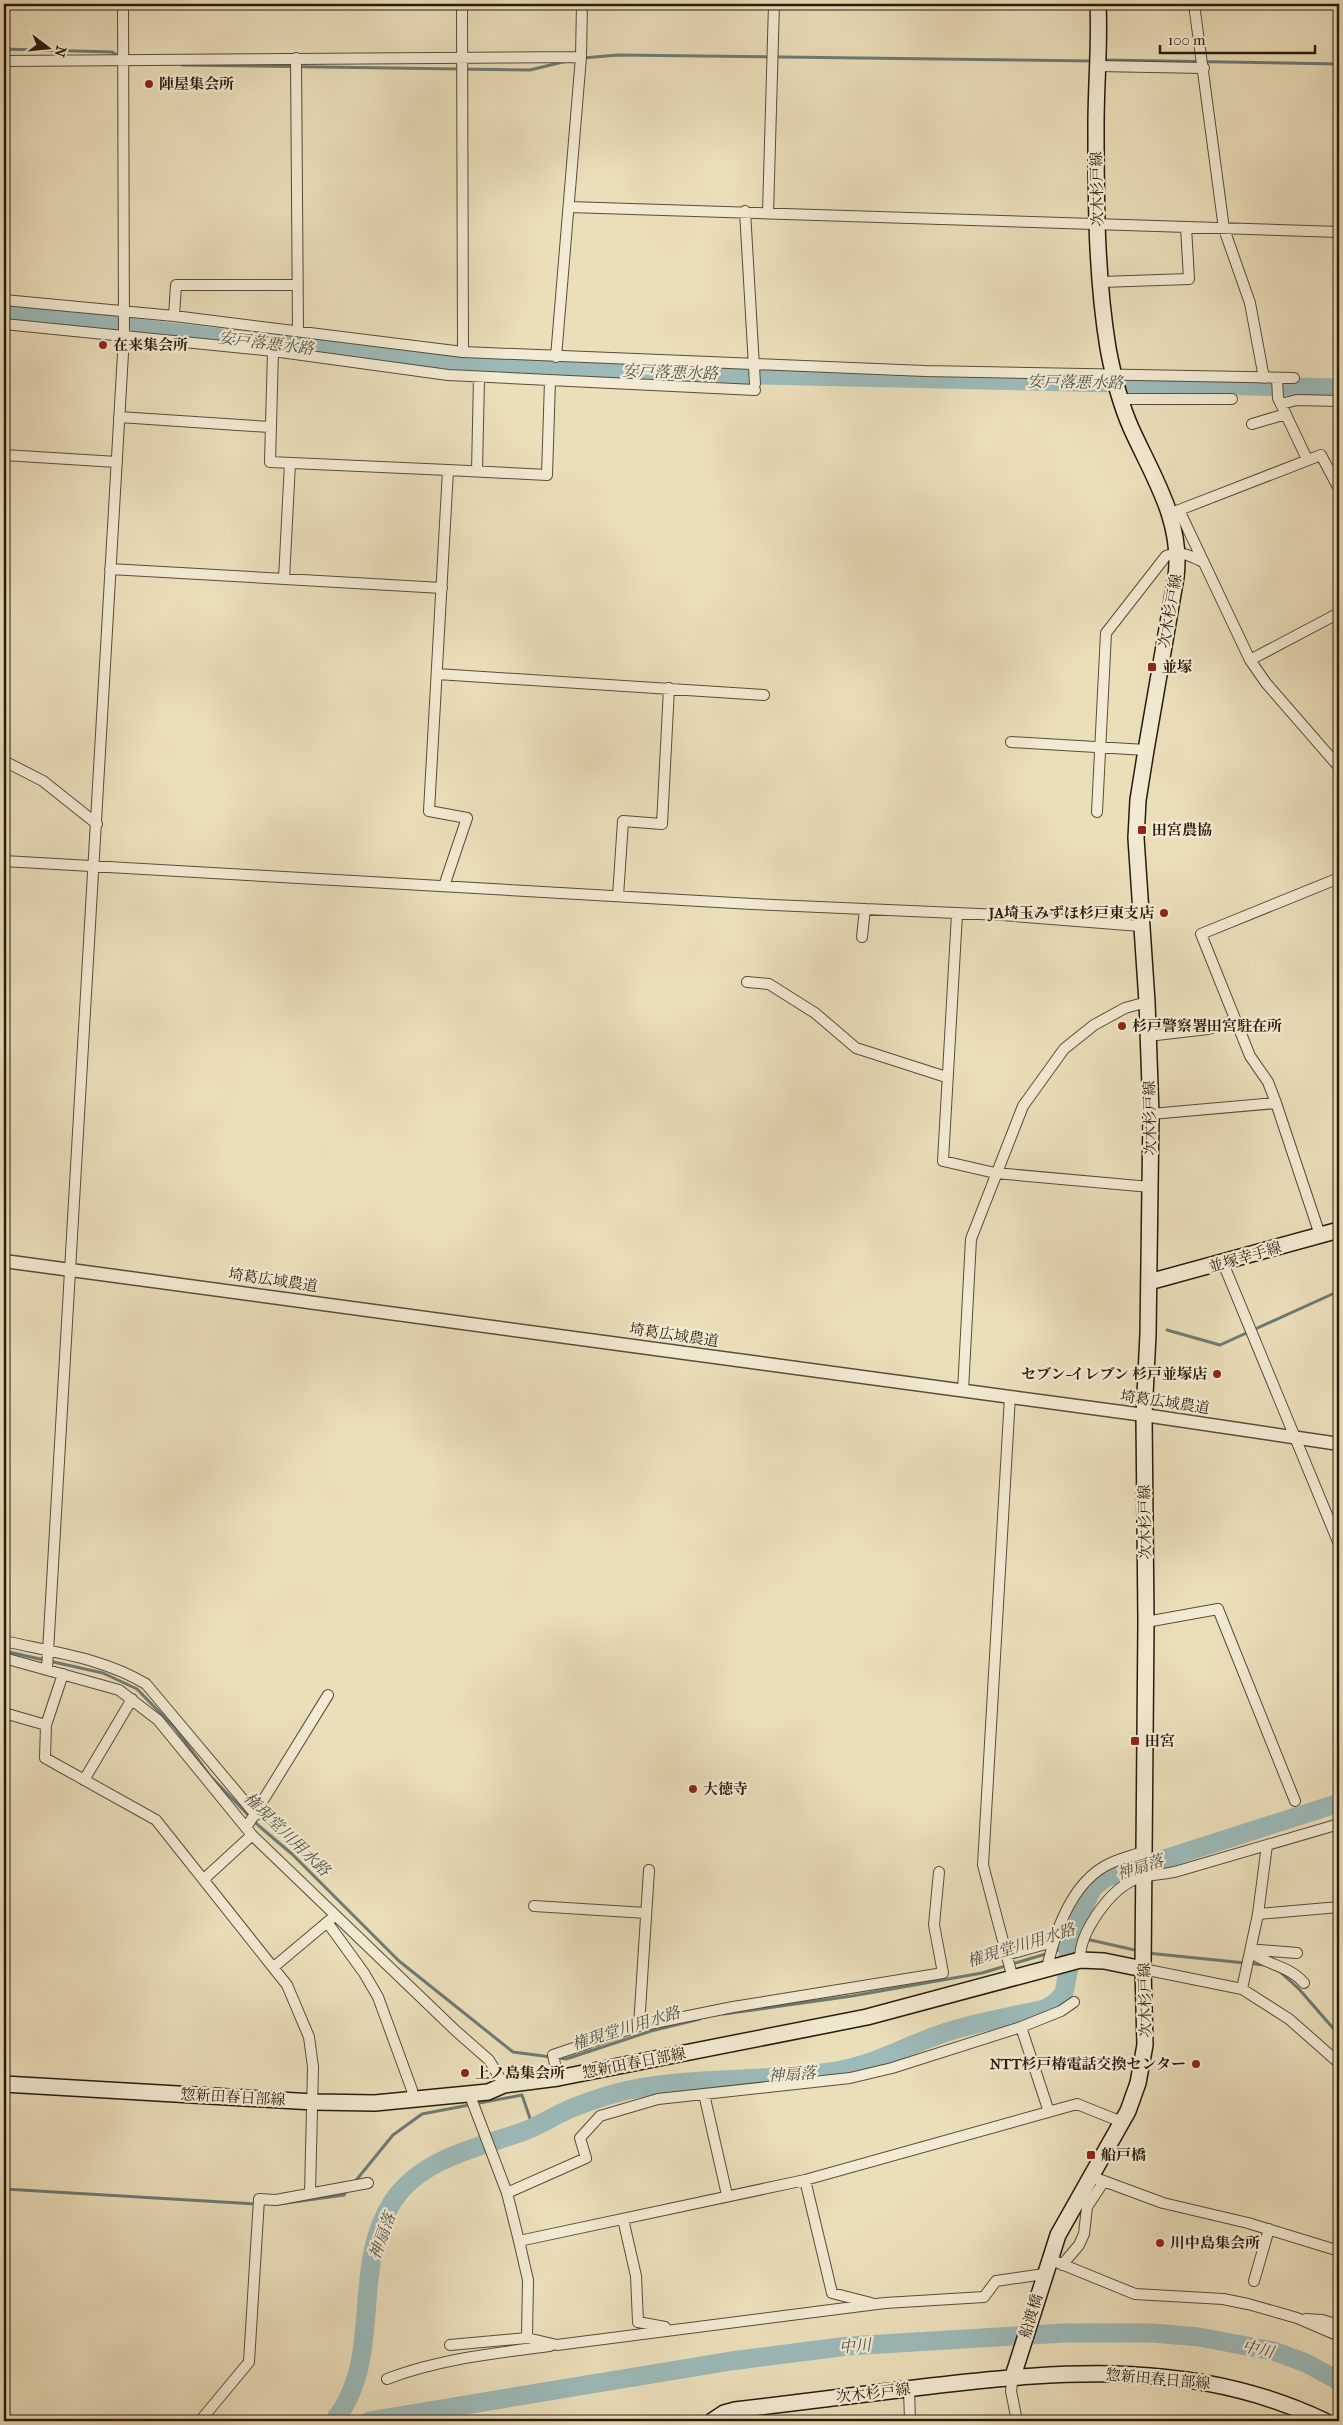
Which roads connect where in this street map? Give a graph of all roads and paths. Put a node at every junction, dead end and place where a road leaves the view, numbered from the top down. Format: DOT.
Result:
graph roads {
  1 [pos="123,4"];
  2 [pos="462,4"];
  3 [pos="582,4"];
  4 [pos="774,4"];
  5 [pos="1098,4"];
  6 [pos="1194,4"];
  7 [pos="581,57"];
  8 [pos="296,58"];
  9 [pos="462,58"];
  10 [pos="123,60"];
  11 [pos="4,61"];
  12 [pos="1098,66"];
  13 [pos="1204,68"];
  14 [pos="568,207"];
  15 [pos="745,211"];
  16 [pos="768,213"];
  17 [pos="1097,224"];
  18 [pos="1186,227"];
  19 [pos="1224,229"];
  20 [pos="1339,232"];
  21 [pos="1101,282"];
  22 [pos="296,285"];
  23 [pos="4,300"];
  24 [pos="124,315"];
  25 [pos="174,316"];
  26 [pos="4,324"];
  27 [pos="298,330"];
  28 [pos="124,334"];
  29 [pos="273,351"];
  30 [pos="463,352"];
  31 [pos="556,357"];
  32 [pos="754,366"];
  33 [pos="1114,374"];
  34 [pos="479,377"];
  35 [pos="1264,378"];
  36 [pos="1277,378"];
  37 [pos="1294,378"];
  38 [pos="550,381"];
  39 [pos="1120,399"];
  40 [pos="1232,399"];
  41 [pos="1280,401"];
  42 [pos="1339,401"];
  43 [pos="1286,414"];
  44 [pos="119,417"];
  45 [pos="1252,424"];
  46 [pos="270,427"];
  47 [pos="4,455"];
  48 [pos="1308,459"];
  49 [pos="116,462"];
  50 [pos="290,463"];
  51 [pos="448,470"];
  52 [pos="477,471"];
  53 [pos="1339,489"];
  54 [pos="1175,512"];
  55 [pos="1178,553"];
  56 [pos="1204,562"];
  57 [pos="110,569"];
  58 [pos="284,579"];
  59 [pos="442,588"];
  60 [pos="1339,613"];
  61 [pos="1250,660"];
  62 [pos="437,674"];
  63 [pos="669,688"];
  64 [pos="764,695"];
  65 [pos="1012,742"];
  66 [pos="1100,747"];
  67 [pos="1146,750"];
  68 [pos="4,762"];
  69 [pos="1339,767"];
  70 [pos="1097,812"];
  71 [pos="97,824"];
  72 [pos="4,861"];
  73 [pos="94,866"];
  74 [pos="1339,878"];
  75 [pos="444,886"];
  76 [pos="618,896"];
  77 [pos="865,909"];
  78 [pos="957,914"];
  79 [pos="1140,926"];
  80 [pos="862,937"];
  81 [pos="747,982"];
  82 [pos="1146,1002"];
  83 [pos="1235,1020"];
  84 [pos="1148,1036"];
  85 [pos="946,1077"];
  86 [pos="1276,1103"];
  87 [pos="1151,1114"];
  88 [pos="995,1173"];
  89 [pos="1150,1187"];
  90 [pos="1339,1230"];
  91 [pos="1320,1235"];
  92 [pos="4,1261"];
  93 [pos="1223,1263"];
  94 [pos="70,1269"];
  95 [pos="1150,1282"];
  96 [pos="963,1391"];
  97 [pos="1010,1396"];
  98 [pos="1144,1415"];
  99 [pos="1295,1438"];
  100 [pos="1339,1444"];
  101 [pos="1339,1544"];
  102 [pos="1146,1622"];
  103 [pos="4,1641"];
  104 [pos="48,1650"];
  105 [pos="4,1658"];
  106 [pos="47,1669"];
  107 [pos="63,1674"];
  108 [pos="128,1674"];
  109 [pos="119,1690"];
  110 [pos="328,1695"];
  111 [pos="132,1699"];
  112 [pos="4,1713"];
  113 [pos="46,1725"];
  114 [pos="84,1780"];
  115 [pos="1295,1801"];
  116 [pos="256,1816"];
  117 [pos="1339,1824"];
  118 [pos="249,1832"];
  119 [pos="1267,1845"];
  120 [pos="1145,1851"];
  121 [pos="649,1870"];
  122 [pos="939,1872"];
  123 [pos="1145,1877"];
  124 [pos="204,1879"];
  125 [pos="534,1906"];
  126 [pos="1339,1907"];
  127 [pos="646,1913"];
  128 [pos="1258,1914"];
  129 [pos="336,1915"];
  130 [pos="327,1922"];
  131 [pos="1053,1942"];
  132 [pos="1250,1952"];
  133 [pos="1297,1954"];
  134 [pos="1006,1955"];
  135 [pos="1080,1960"];
  136 [pos="275,1966"];
  137 [pos="1047,1968"];
  138 [pos="1143,1969"];
  139 [pos="1013,1979"];
  140 [pos="1304,1983"];
  141 [pos="1242,1989"];
  142 [pos="1074,2002"];
  143 [pos="639,2026"];
  144 [pos="1020,2027"];
  145 [pos="1339,2063"];
  146 [pos="558,2078"];
  147 [pos="4,2084"];
  148 [pos="504,2085"];
  149 [pos="469,2093"];
  150 [pos="704,2094"];
  151 [pos="413,2100"];
  152 [pos="314,2102"];
  153 [pos="1049,2112"];
  154 [pos="1122,2122"];
  155 [pos="1097,2179"];
  156 [pos="805,2180"];
  157 [pos="368,2183"];
  158 [pos="310,2193"];
  159 [pos="507,2193"];
  160 [pos="727,2195"];
  161 [pos="623,2219"];
  162 [pos="1268,2229"];
  163 [pos="519,2241"];
  164 [pos="1339,2249"];
  165 [pos="1056,2262"];
  166 [pos="1043,2276"];
  167 [pos="1254,2281"];
  168 [pos="878,2305"];
  169 [pos="1297,2318"];
  170 [pos="1339,2325"];
  171 [pos="675,2328"];
  172 [pos="1339,2336"];
  173 [pos="527,2338"];
  174 [pos="450,2345"];
  175 [pos="557,2345"];
  176 [pos="1013,2376"];
  177 [pos="387,2379"];
  178 [pos="909,2388"];
  179 [pos="200,2421"];
  180 [pos="712,2421"];
  181 [pos="910,2421"];
  182 [pos="1017,2421"];
  183 [pos="1325,2421"];
  1 -- 10 [label="street"];
  2 -- 9 [label="street"];
  3 -- 7 [label="street"];
  4 -- 16 [label="street"];
  5 -- 12 [label="main road, 次木杉戸線"];
  6 -- 13 [label="street"];
  7 -- 9 [label="street"];
  7 -- 14 [label="street"];
  8 -- 9 [label="street"];
  8 -- 10 [label="street"];
  8 -- 22 [label="street"];
  9 -- 30 [label="street"];
  10 -- 11 [label="street"];
  10 -- 24 [label="street"];
  12 -- 13 [label="street"];
  12 -- 17 [label="main road, 次木杉戸線"];
  13 -- 19 [label="street"];
  14 -- 15 [label="street"];
  14 -- 31 [label="street"];
  15 -- 16 [label="street"];
  15 -- 32 [label="street"];
  16 -- 17 [label="street"];
  17 -- 18 [label="street"];
  17 -- 21 [label="main road, 次木杉戸線"];
  18 -- 19 [label="street"];
  18 -- 21 [label="street"];
  19 -- 20 [label="street"];
  19 -- 35 [label="street"];
  21 -- 33 [label="main road, 次木杉戸線"];
  22 -- 25 [label="street"];
  22 -- 27 [label="street"];
  23 -- 24 [label="street"];
  24 -- 25 [label="street"];
  24 -- 28 [label="street"];
  25 -- 27 [label="street"];
  26 -- 28 [label="street"];
  27 -- 30 [label="street"];
  28 -- 29 [label="street"];
  28 -- 44 [label="street"];
  29 -- 34 [label="street"];
  29 -- 46 [label="street"];
  30 -- 31 [label="street"];
  31 -- 32 [label="street"];
  32 -- 33 [label="street"];
  32 -- 38 [label="street"];
  33 -- 35 [label="street"];
  33 -- 39 [label="main road, 次木杉戸線"];
  34 -- 38 [label="street"];
  34 -- 52 [label="street"];
  35 -- 36 [label="street"];
  36 -- 37 [label="street"];
  36 -- 41 [label="street"];
  38 -- 52 [label="street"];
  39 -- 40 [label="street"];
  39 -- 54 [label="main road, 次木杉戸線"];
  41 -- 42 [label="street"];
  41 -- 43 [label="street"];
  43 -- 45 [label="street"];
  43 -- 48 [label="street"];
  44 -- 46 [label="street"];
  44 -- 49 [label="street"];
  46 -- 50 [label="street"];
  47 -- 49 [label="street"];
  48 -- 53 [label="street"];
  48 -- 54 [label="street"];
  49 -- 57 [label="street"];
  50 -- 51 [label="street"];
  50 -- 58 [label="street"];
  51 -- 52 [label="street"];
  51 -- 59 [label="street"];
  54 -- 55 [label="main road, 次木杉戸線"];
  54 -- 56 [label="street"];
  55 -- 56 [label="street"];
  55 -- 66 [label="street"];
  55 -- 67 [label="main road, 次木杉戸線"];
  56 -- 61 [label="street"];
  57 -- 58 [label="street"];
  57 -- 71 [label="street"];
  58 -- 59 [label="street"];
  59 -- 62 [label="street"];
  60 -- 61 [label="street"];
  61 -- 69 [label="street"];
  62 -- 63 [label="street"];
  62 -- 75 [label="street"];
  63 -- 64 [label="street"];
  63 -- 76 [label="street"];
  65 -- 66 [label="street"];
  66 -- 67 [label="street"];
  66 -- 70 [label="street"];
  67 -- 79 [label="main road, 次木杉戸線"];
  68 -- 71 [label="street"];
  71 -- 73 [label="street"];
  72 -- 73 [label="street"];
  73 -- 75 [label="street"];
  73 -- 94 [label="street"];
  74 -- 83 [label="street"];
  75 -- 76 [label="street"];
  76 -- 77 [label="street"];
  77 -- 78 [label="street"];
  77 -- 80 [label="street"];
  78 -- 79 [label="street"];
  78 -- 85 [label="street"];
  79 -- 82 [label="main road, 次木杉戸線"];
  81 -- 85 [label="street"];
  82 -- 84 [label="main road, 次木杉戸線"];
  82 -- 88 [label="street"];
  83 -- 84 [label="street"];
  83 -- 86 [label="street"];
  84 -- 87 [label="main road, 次木杉戸線"];
  85 -- 88 [label="street"];
  86 -- 87 [label="street"];
  86 -- 91 [label="street"];
  87 -- 89 [label="main road, 次木杉戸線"];
  88 -- 89 [label="street"];
  88 -- 96 [label="street"];
  89 -- 95 [label="main road, 次木杉戸線"];
  90 -- 91 [label="main road, 並塚幸手線"];
  91 -- 93 [label="main road, 並塚幸手線"];
  92 -- 94 [label="street, 埼葛広域農道"];
  93 -- 95 [label="main road, 並塚幸手線"];
  93 -- 99 [label="street"];
  94 -- 96 [label="street, 埼葛広域農道"];
  94 -- 104 [label="street"];
  95 -- 98 [label="main road, 次木杉戸線"];
  96 -- 97 [label="street, 埼葛広域農道"];
  97 -- 98 [label="street, 埼葛広域農道"];
  97 -- 134 [label="street"];
  98 -- 99 [label="street, 埼葛広域農道"];
  98 -- 102 [label="main road, 次木杉戸線"];
  99 -- 100 [label="street, 埼葛広域農道"];
  99 -- 101 [label="street"];
  102 -- 115 [label="street"];
  102 -- 120 [label="main road, 次木杉戸線"];
  103 -- 104 [label="street"];
  104 -- 106 [label="street"];
  104 -- 108 [label="street"];
  105 -- 106 [label="street"];
  106 -- 107 [label="street"];
  107 -- 109 [label="street"];
  107 -- 113 [label="street"];
  108 -- 109 [label="street"];
  108 -- 116 [label="street"];
  109 -- 111 [label="street"];
  110 -- 116 [label="street"];
  111 -- 114 [label="street"];
  111 -- 118 [label="street"];
  112 -- 113 [label="street"];
  113 -- 114 [label="street"];
  114 -- 124 [label="street"];
  116 -- 118 [label="street"];
  117 -- 119 [label="street"];
  118 -- 124 [label="street"];
  118 -- 129 [label="street"];
  119 -- 123 [label="street"];
  119 -- 128 [label="street"];
  120 -- 123 [label="main road, 次木杉戸線"];
  120 -- 131 [label="street"];
  121 -- 127 [label="street"];
  122 -- 143 [label="street"];
  123 -- 135 [label="street"];
  123 -- 138 [label="main road, 次木杉戸線"];
  124 -- 136 [label="street"];
  125 -- 127 [label="street"];
  126 -- 128 [label="street"];
  127 -- 143 [label="street"];
  128 -- 132 [label="street"];
  129 -- 130 [label="street"];
  129 -- 148 [label="street"];
  130 -- 136 [label="street"];
  130 -- 151 [label="street"];
  131 -- 134 [label="street"];
  131 -- 137 [label="street"];
  132 -- 133 [label="street"];
  132 -- 140 [label="street"];
  132 -- 141 [label="street"];
  134 -- 139 [label="street"];
  135 -- 137 [label="main road, 惣新田春日部線"];
  135 -- 138 [label="main road"];
  136 -- 152 [label="street"];
  137 -- 139 [label="main road, 惣新田春日部線"];
  138 -- 141 [label="street"];
  138 -- 154 [label="main road, 次木杉戸線"];
  139 -- 146 [label="main road, 惣新田春日部線"];
  141 -- 145 [label="street"];
  142 -- 144 [label="street"];
  143 -- 146 [label="street"];
  144 -- 150 [label="street"];
  144 -- 153 [label="street"];
  146 -- 148 [label="main road, 惣新田春日部線"];
  147 -- 152 [label="main road, 惣新田春日部線"];
  148 -- 149 [label="main road, 惣新田春日部線"];
  149 -- 151 [label="main road, 惣新田春日部線"];
  149 -- 159 [label="street"];
  150 -- 159 [label="street"];
  150 -- 160 [label="street"];
  151 -- 152 [label="main road, 惣新田春日部線"];
  152 -- 158 [label="street"];
  153 -- 154 [label="street"];
  153 -- 156 [label="street"];
  154 -- 155 [label="main road, 次木杉戸線"];
  155 -- 162 [label="street"];
  155 -- 165 [label="main road, 次木杉戸線"];
  155 -- 165 [label="street"];
  156 -- 160 [label="street"];
  156 -- 168 [label="street"];
  157 -- 158 [label="street"];
  158 -- 179 [label="street"];
  159 -- 163 [label="street"];
  160 -- 161 [label="street"];
  161 -- 163 [label="street"];
  161 -- 171 [label="street"];
  162 -- 164 [label="street"];
  162 -- 167 [label="street"];
  163 -- 173 [label="street"];
  165 -- 166 [label="main road, 次木杉戸線"];
  165 -- 169 [label="street"];
  166 -- 168 [label="street"];
  166 -- 176 [label="main road, 船渡橋"];
  168 -- 171 [label="street"];
  169 -- 170 [label="street"];
  169 -- 172 [label="street"];
  171 -- 175 [label="street"];
  173 -- 174 [label="street"];
  173 -- 175 [label="street"];
  175 -- 177 [label="street"];
  176 -- 178 [label="main road, 次木杉戸線"];
  176 -- 182 [label="street"];
  176 -- 183 [label="main road, 惣新田春日部線"];
  178 -- 180 [label="main road, 次木杉戸線"];
  178 -- 181 [label="street"];
}
